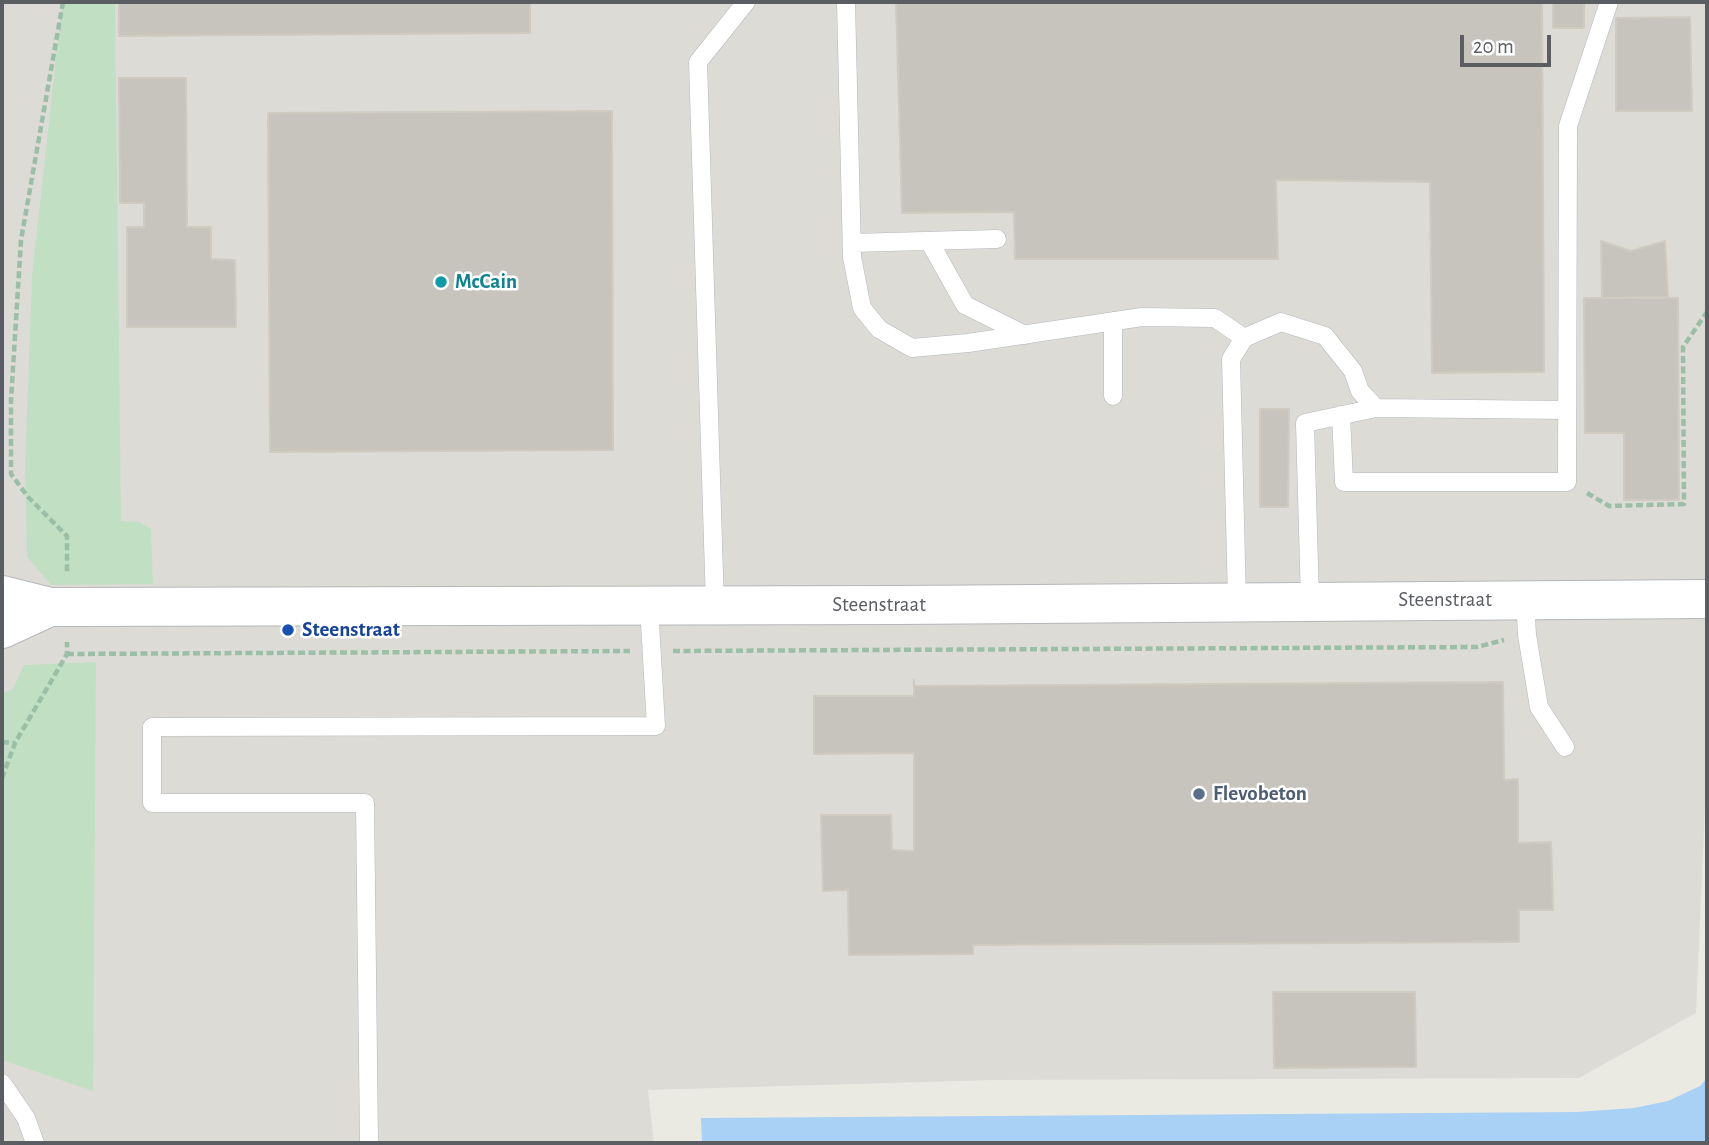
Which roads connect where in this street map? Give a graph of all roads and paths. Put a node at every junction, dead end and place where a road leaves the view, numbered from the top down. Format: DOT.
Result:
graph roads {
  1 [pos="63,2"];
  2 [pos="746,2"];
  3 [pos="846,2"];
  4 [pos="1609,2"];
  5 [pos="997,239"];
  6 [pos="929,241"];
  7 [pos="852,243"];
  8 [pos="1707,312"];
  9 [pos="1113,321"];
  10 [pos="1025,334"];
  11 [pos="1244,338"];
  12 [pos="1113,396"];
  13 [pos="1376,408"];
  14 [pos="1567,410"];
  15 [pos="1341,415"];
  16 [pos="2,474"];
  17 [pos="11,474"];
  18 [pos="1567,482"];
  19 [pos="2,595"];
  20 [pos="1707,599"];
  21 [pos="1237,601"];
  22 [pos="1310,601"];
  23 [pos="649,606"];
  24 [pos="715,606"];
  25 [pos="58,607"];
  26 [pos="1526,617"];
  27 [pos="2,629"];
  28 [pos="652,651"];
  29 [pos="67,654"];
  30 [pos="2,742"];
  31 [pos="15,743"];
  32 [pos="1564,747"];
  33 [pos="2,778"];
  34 [pos="2,1083"];
  35 [pos="35,1143"];
  36 [pos="369,1143"];
  1 -- 17 [label="path"];
  2 -- 24 [label="lane"];
  3 -- 7 [label="lane"];
  4 -- 14 [label="lane"];
  5 -- 6 [label="lane"];
  6 -- 7 [label="lane"];
  6 -- 10 [label="lane"];
  7 -- 10 [label="lane"];
  8 -- 18 [label="path"];
  9 -- 10 [label="lane"];
  9 -- 11 [label="lane"];
  9 -- 12 [label="lane"];
  11 -- 13 [label="lane"];
  11 -- 21 [label="lane"];
  13 -- 14 [label="lane"];
  13 -- 15 [label="lane"];
  14 -- 18 [label="lane"];
  15 -- 18 [label="lane"];
  15 -- 22 [label="lane"];
  16 -- 17 [label="path"];
  17 -- 25 [label="path"];
  19 -- 25 [label="street, Steenstraat"];
  20 -- 26 [label="street, Steenstraat"];
  21 -- 22 [label="street, Steenstraat"];
  21 -- 24 [label="street, Steenstraat"];
  22 -- 26 [label="street, Steenstraat"];
  23 -- 24 [label="street, Steenstraat"];
  23 -- 25 [label="street, Steenstraat"];
  23 -- 28 [label="lane"];
  25 -- 27 [label="street, Steenstraat"];
  25 -- 29 [label="path"];
  26 -- 28 [label="path, Steenstraat"];
  26 -- 32 [label="lane"];
  28 -- 29 [label="path, Steenstraat"];
  28 -- 36 [label="lane"];
  29 -- 31 [label="path"];
  30 -- 31 [label="path"];
  31 -- 33 [label="path"];
  34 -- 35 [label="lane"];
}
